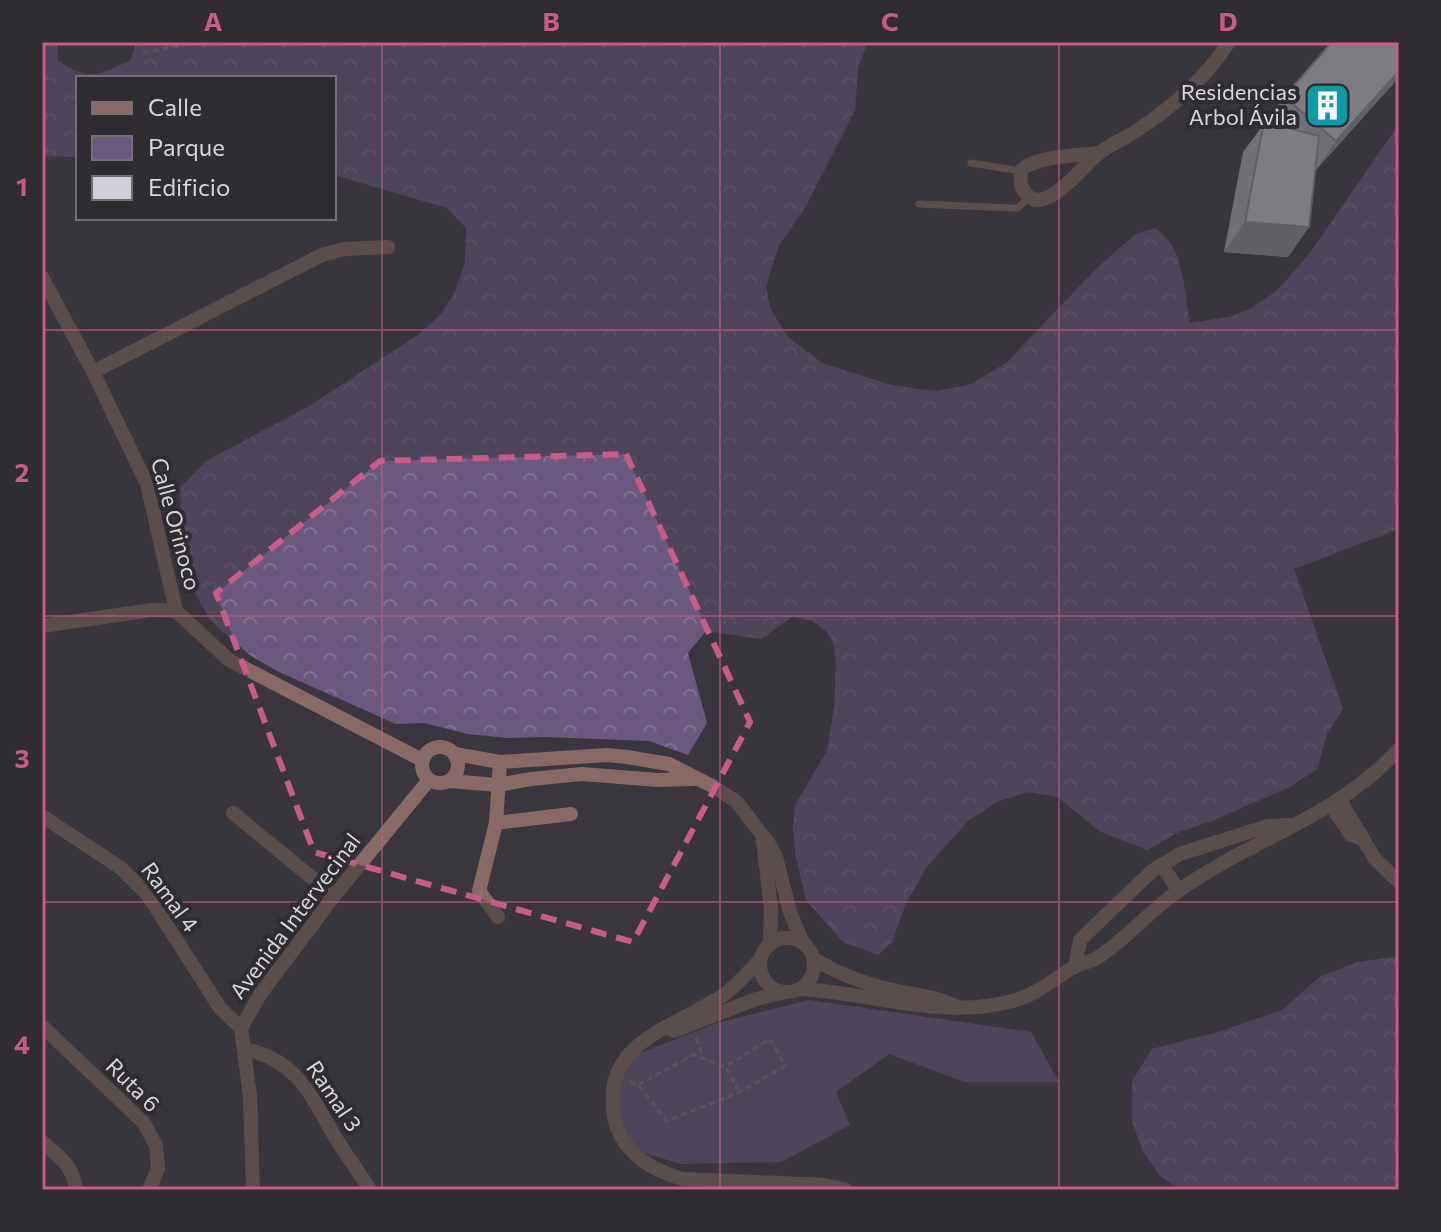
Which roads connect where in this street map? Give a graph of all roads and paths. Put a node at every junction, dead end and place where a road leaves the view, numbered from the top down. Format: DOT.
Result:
graph roads {
  1 [pos="197,42"];
  2 [pos="1229,42"];
  3 [pos="143,53"];
  4 [pos="1098,153"];
  5 [pos="971,163"];
  6 [pos="1021,171"];
  7 [pos="1028,198"];
  8 [pos="919,204"];
  9 [pos="388,247"];
  10 [pos="42,277"];
  11 [pos="93,372"];
  12 [pos="176,611"];
  13 [pos="42,626"];
  14 [pos="1399,749"];
  15 [pos="455,754"];
  16 [pos="627,757"];
  17 [pos="422,760"];
  18 [pos="500,762"];
  19 [pos="625,778"];
  20 [pos="694,779"];
  21 [pos="429,780"];
  22 [pos="449,781"];
  23 [pos="498,785"];
  24 [pos="1336,803"];
  25 [pos="233,813"];
  26 [pos="571,814"];
  27 [pos="42,816"];
  28 [pos="496,823"];
  29 [pos="1295,825"];
  30 [pos="763,836"];
  31 [pos="1162,865"];
  32 [pos="1399,882"];
  33 [pos="1178,890"];
  34 [pos="334,896"];
  35 [pos="498,917"];
  36 [pos="803,943"];
  37 [pos="770,944"];
  38 [pos="813,958"];
  39 [pos="760,960"];
  40 [pos="1075,967"];
  41 [pos="801,989"];
  42 [pos="784,993"];
  43 [pos="963,1009"];
  44 [pos="691,1025"];
  45 [pos="42,1026"];
  46 [pos="241,1028"];
  47 [pos="658,1033"];
  48 [pos="244,1049"];
  49 [pos="703,1057"];
  50 [pos="725,1067"];
  51 [pos="615,1077"];
  52 [pos="638,1085"];
  53 [pos="740,1092"];
  54 [pos="42,1142"];
  55 [pos="76,1190"];
  56 [pos="149,1190"];
  57 [pos="253,1190"];
  58 [pos="370,1190"];
  59 [pos="846,1190"];
  1 -- 3 [label="path"];
  2 -- 4 [label="street"];
  4 -- 6 [label="street"];
  4 -- 7 [label="street"];
  5 -- 6 [label="lane"];
  6 -- 7 [label="street"];
  7 -- 8 [label="lane"];
  9 -- 11 [label="street"];
  10 -- 11 [label="street, Calle Orinoco"];
  11 -- 12 [label="street, Calle Orinoco"];
  12 -- 13 [label="street"];
  12 -- 17 [label="street, Calle Orinoco"];
  14 -- 24 [label="street"];
  15 -- 17 [label="street"];
  15 -- 18 [label="street"];
  15 -- 22 [label="street"];
  16 -- 18 [label="street"];
  16 -- 19 [label="street"];
  16 -- 20 [label="street"];
  17 -- 21 [label="street"];
  18 -- 23 [label="street"];
  19 -- 20 [label="street"];
  19 -- 23 [label="street"];
  20 -- 30 [label="street"];
  21 -- 22 [label="street"];
  21 -- 34 [label="street, Avenida Intervecinal"];
  22 -- 23 [label="street"];
  23 -- 28 [label="street"];
  24 -- 29 [label="street"];
  24 -- 32 [label="street"];
  25 -- 34 [label="street"];
  26 -- 28 [label="street"];
  27 -- 46 [label="street, Ramal 4"];
  28 -- 35 [label="street"];
  29 -- 31 [label="street"];
  29 -- 33 [label="street"];
  30 -- 36 [label="street"];
  30 -- 37 [label="street"];
  31 -- 33 [label="street"];
  31 -- 40 [label="street"];
  33 -- 40 [label="street"];
  34 -- 46 [label="street, Avenida Intervecinal"];
  36 -- 37 [label="street"];
  36 -- 38 [label="street"];
  37 -- 39 [label="street"];
  38 -- 41 [label="street"];
  38 -- 43 [label="street"];
  39 -- 42 [label="street"];
  39 -- 47 [label="street"];
  40 -- 43 [label="street"];
  41 -- 42 [label="street"];
  41 -- 43 [label="street"];
  42 -- 44 [label="street"];
  44 -- 47 [label="street"];
  44 -- 49 [label="path"];
  45 -- 56 [label="street, Ruta 6"];
  46 -- 48 [label="street, Avenida Intervecinal"];
  47 -- 51 [label="street"];
  48 -- 57 [label="street, Avenida Intervecinal"];
  48 -- 58 [label="street, Ramal 3"];
  49 -- 50 [label="path"];
  49 -- 52 [label="path"];
  50 -- 53 [label="path"];
  50 -- 53 [label="path"];
  51 -- 52 [label="path"];
  51 -- 59 [label="street"];
  52 -- 53 [label="path"];
  54 -- 55 [label="street"];
}
